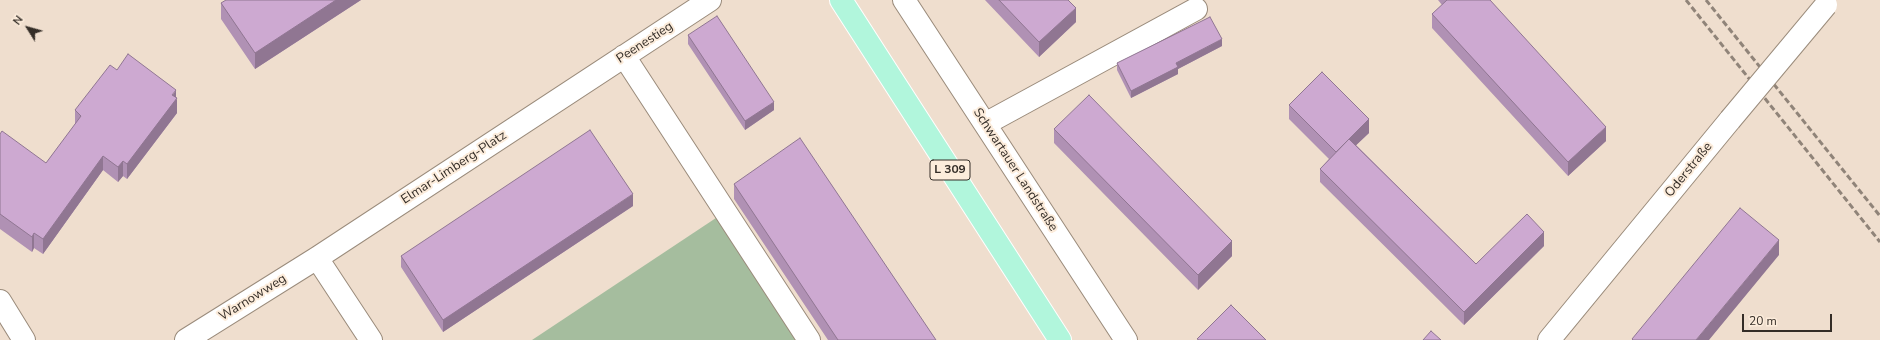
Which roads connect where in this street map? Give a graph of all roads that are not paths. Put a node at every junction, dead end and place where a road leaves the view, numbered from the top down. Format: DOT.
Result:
graph roads {
  1 [pos="710,0"];
  2 [pos="841,0"];
  3 [pos="904,0"];
  4 [pos="1828,3"];
  5 [pos="1196,9"];
  6 [pos="624,56"];
  7 [pos="580,86"];
  8 [pos="985,124"];
  9 [pos="323,254"];
  10 [pos="0,301"];
  11 [pos="24,340"];
  12 [pos="188,340"];
  13 [pos="371,340"];
  14 [pos="809,340"];
  15 [pos="1060,340"];
  16 [pos="1126,340"];
  17 [pos="1549,340"];
  1 -- 6 [label="street, Peenestieg"];
  2 -- 15 [label="main road, L 309"];
  3 -- 8 [label="street, Schwartauer Landstraße"];
  4 -- 17 [label="street, Oderstraße, bridge"];
  5 -- 8 [label="street"];
  6 -- 7 [label="street, Peenestieg"];
  6 -- 14 [label="street"];
  7 -- 9 [label="street, Elmar-Limberg-Platz"];
  8 -- 16 [label="street, Schwartauer Landstraße"];
  9 -- 12 [label="street, Warnowweg"];
  9 -- 13 [label="street"];
  10 -- 11 [label="street"];
}
